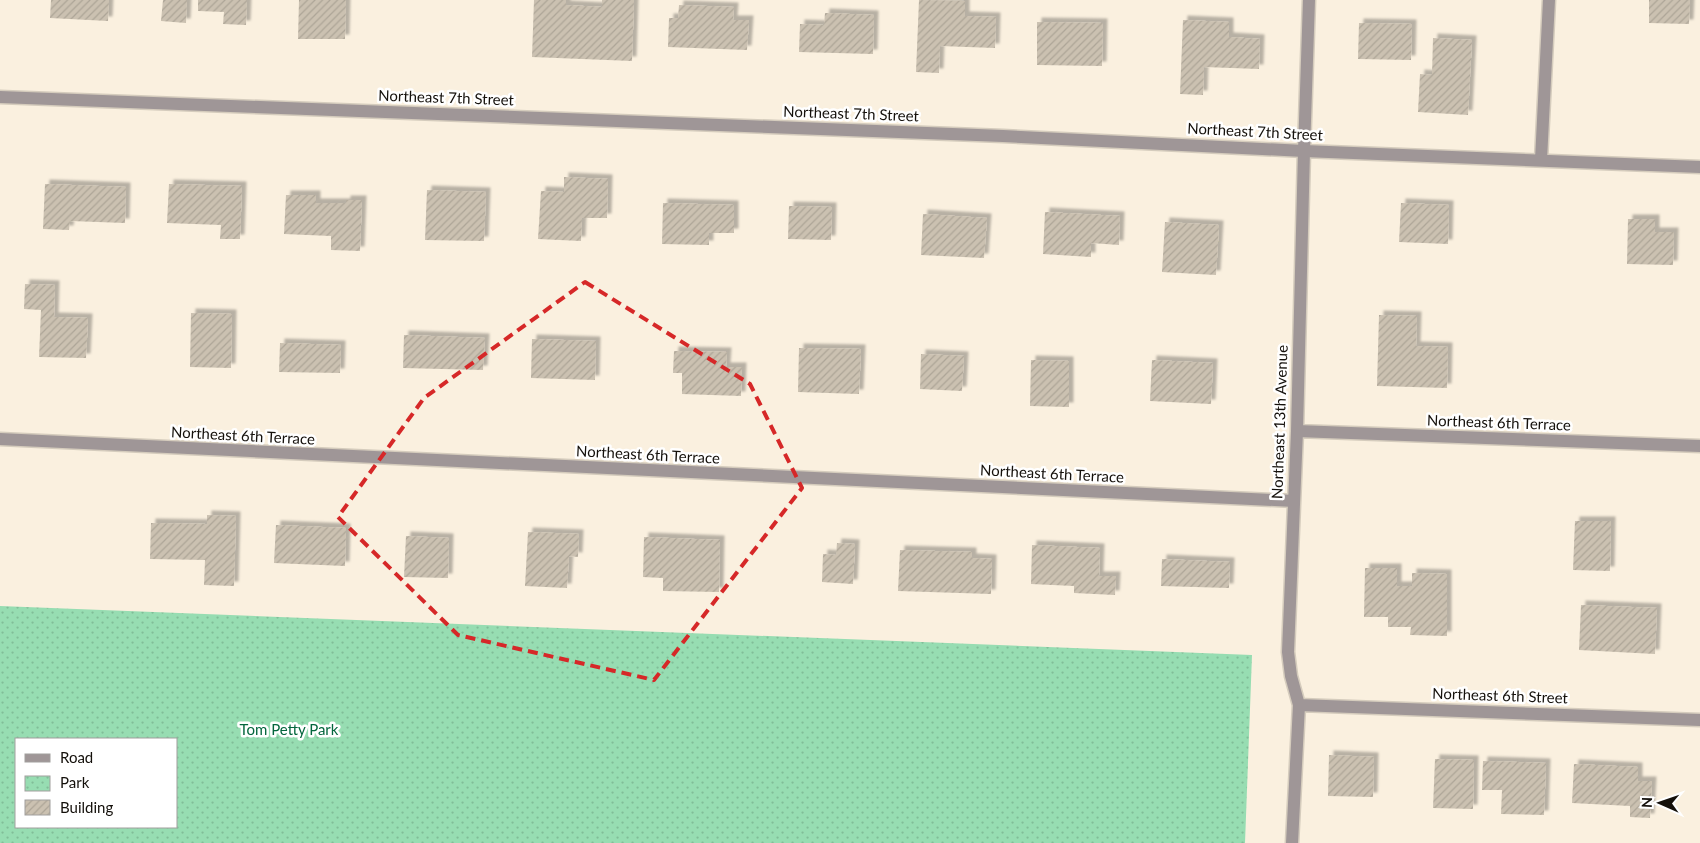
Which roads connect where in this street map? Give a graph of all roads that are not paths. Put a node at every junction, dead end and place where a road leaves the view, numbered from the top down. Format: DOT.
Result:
graph roads {
  1 [pos="1309,0"];
  2 [pos="1549,0"];
  3 [pos="0,97"];
  4 [pos="1304,151"];
  5 [pos="1541,160"];
  6 [pos="1700,166"];
  7 [pos="1297,431"];
  8 [pos="0,439"];
  9 [pos="1700,446"];
  10 [pos="1294,501"];
  11 [pos="1299,705"];
  12 [pos="1700,720"];
  13 [pos="1292,843"];
  1 -- 4 [label="street, Northeast 13th Avenue"];
  2 -- 5 [label="street"];
  3 -- 4 [label="street, Northeast 7th Street"];
  4 -- 5 [label="street, Northeast 7th Street"];
  4 -- 7 [label="street, Northeast 13th Avenue"];
  5 -- 6 [label="street, Northeast 7th Street"];
  7 -- 9 [label="street, Northeast 6th Terrace"];
  7 -- 10 [label="street, Northeast 13th Avenue"];
  8 -- 10 [label="street, Northeast 6th Terrace"];
  10 -- 11 [label="street, Northeast 13th Avenue"];
  11 -- 12 [label="street, Northeast 6th Street"];
  11 -- 13 [label="street, Northeast 13th Avenue"];
}
